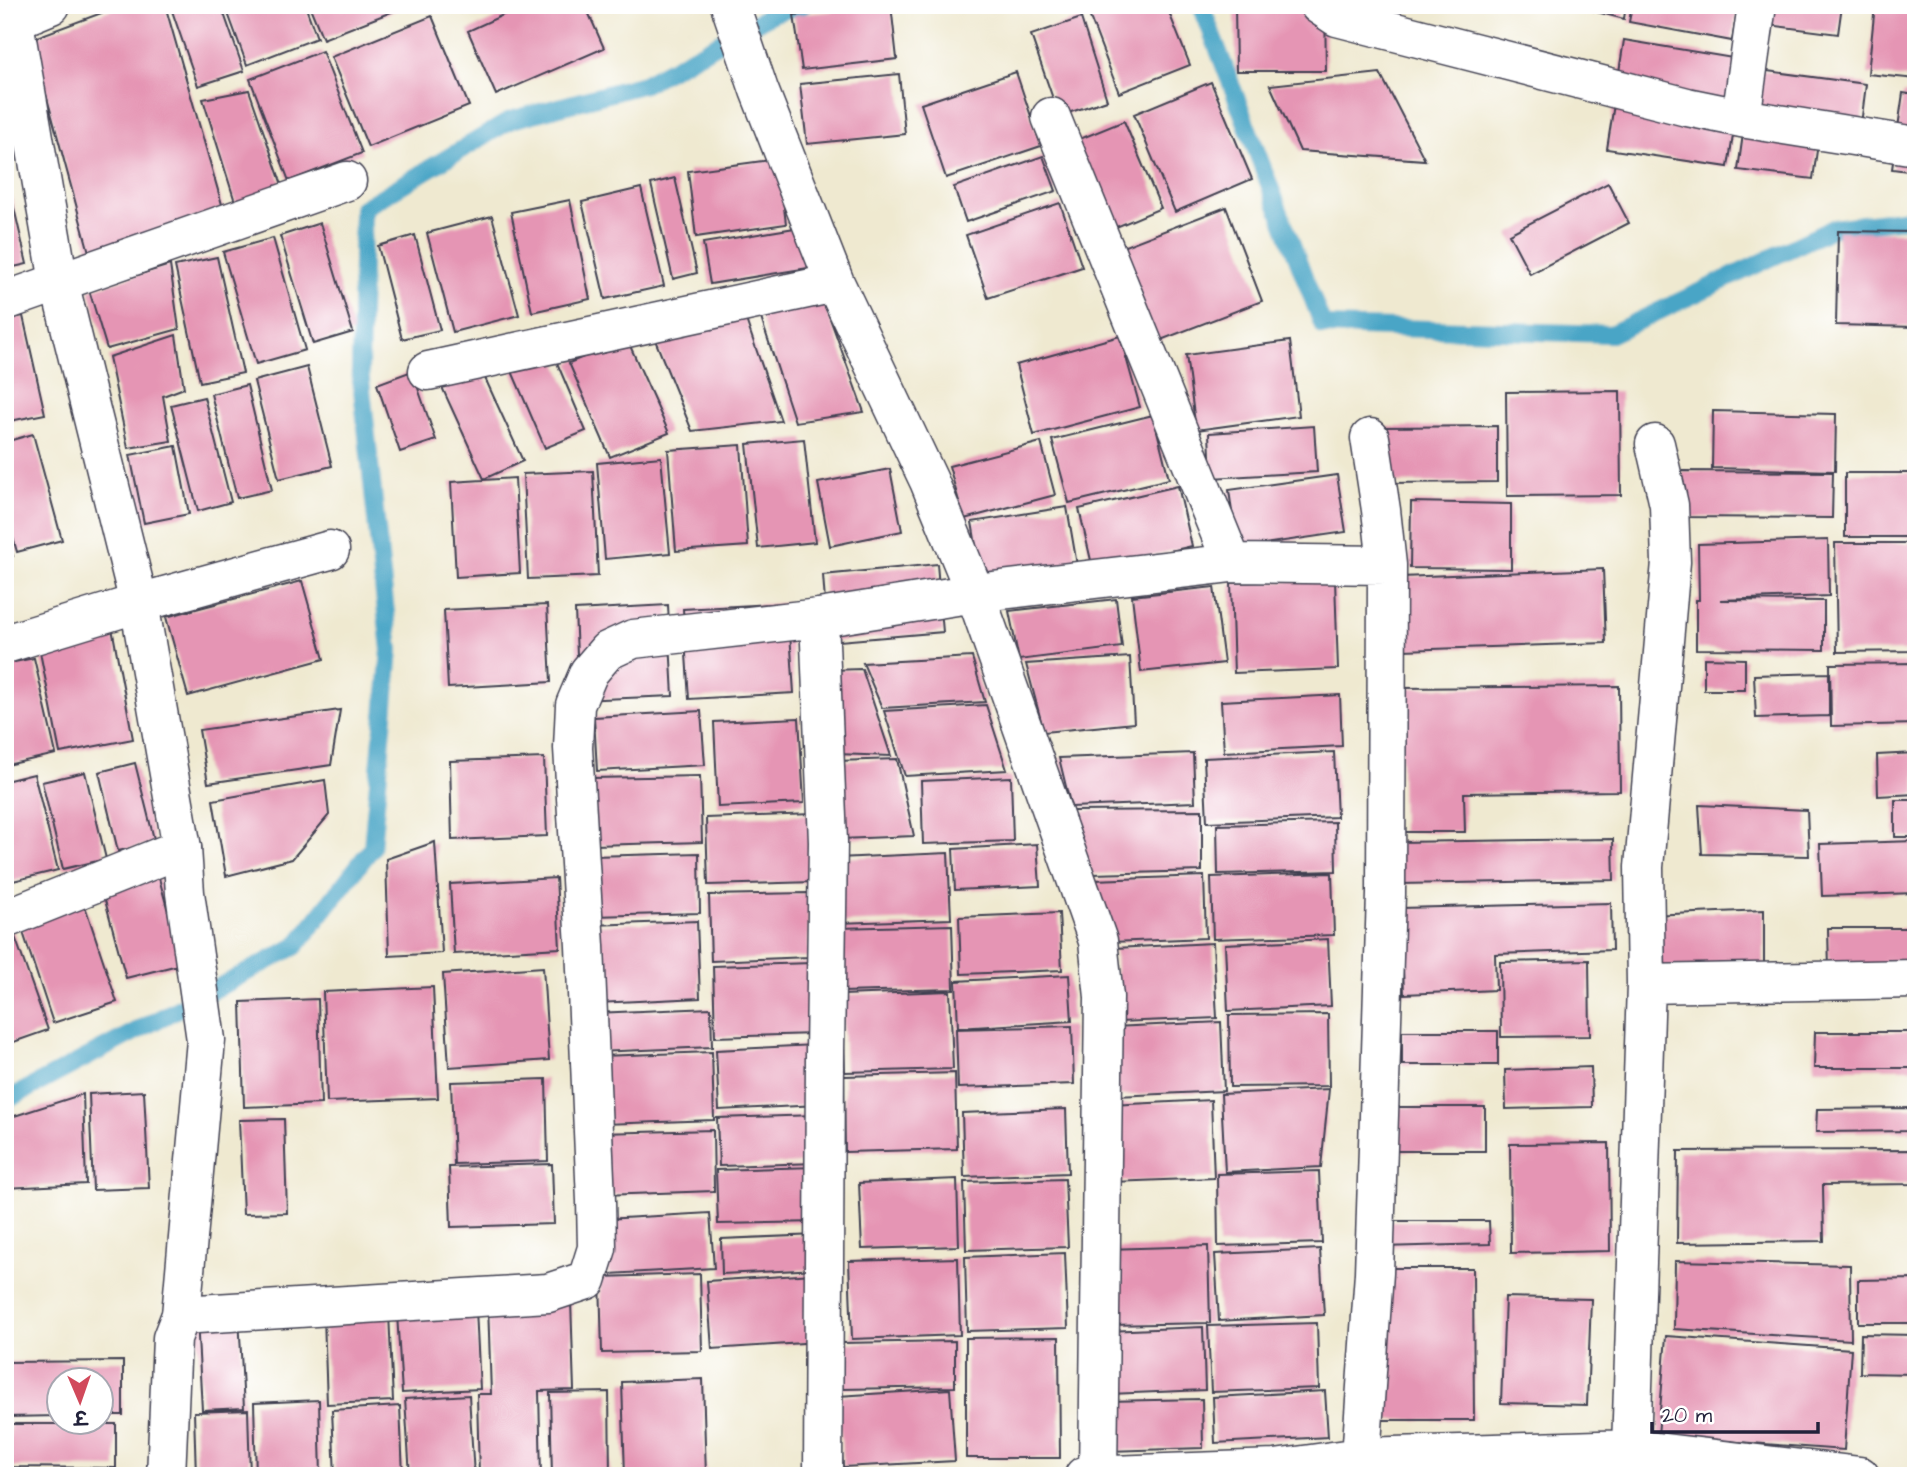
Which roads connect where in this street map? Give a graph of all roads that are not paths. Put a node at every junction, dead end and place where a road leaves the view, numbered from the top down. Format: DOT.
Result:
graph roads {
  1 [pos="51,5"];
  2 [pos="730,5"];
  3 [pos="1319,5"];
  4 [pos="1757,5"];
  5 [pos="10,16"];
  6 [pos="1052,117"];
  7 [pos="1741,118"];
  8 [pos="1916,146"];
  9 [pos="347,181"];
  10 [pos="59,282"];
  11 [pos="835,283"];
  12 [pos="5,301"];
  13 [pos="428,371"];
  14 [pos="1370,438"];
  15 [pos="1656,444"];
  16 [pos="330,550"];
  17 [pos="1232,563"];
  18 [pos="1387,565"];
  19 [pos="975,593"];
  20 [pos="139,603"];
  21 [pos="819,618"];
  22 [pos="5,644"];
  23 [pos="182,848"];
  24 [pos="5,919"];
  25 [pos="1916,979"];
  26 [pos="1646,984"];
  27 [pos="181,1315"];
  28 [pos="1361,1457"];
  29 [pos="1630,1462"];
  30 [pos="1275,1472"];
  31 [pos="1098,1475"];
  32 [pos="166,1476"];
  33 [pos="823,1476"];
  34 [pos="1084,1476"];
  35 [pos="1860,1476"];
  1 -- 5 [label="street"];
  2 -- 11 [label="street"];
  3 -- 7 [label="street"];
  4 -- 7 [label="street"];
  5 -- 10 [label="street"];
  6 -- 17 [label="street"];
  7 -- 8 [label="street"];
  9 -- 10 [label="street"];
  10 -- 12 [label="street"];
  10 -- 20 [label="street"];
  11 -- 13 [label="street"];
  11 -- 19 [label="street"];
  14 -- 18 [label="street"];
  15 -- 26 [label="street"];
  16 -- 20 [label="street"];
  17 -- 18 [label="street"];
  17 -- 19 [label="street"];
  18 -- 28 [label="street"];
  19 -- 21 [label="street"];
  19 -- 31 [label="street"];
  20 -- 22 [label="street"];
  20 -- 23 [label="street"];
  21 -- 27 [label="street"];
  21 -- 33 [label="street"];
  23 -- 24 [label="street"];
  23 -- 27 [label="street"];
  25 -- 26 [label="street"];
  26 -- 29 [label="street"];
  27 -- 32 [label="street"];
  28 -- 29 [label="street"];
  28 -- 30 [label="street"];
  29 -- 35 [label="street"];
  30 -- 31 [label="street"];
  31 -- 34 [label="street"];
}
